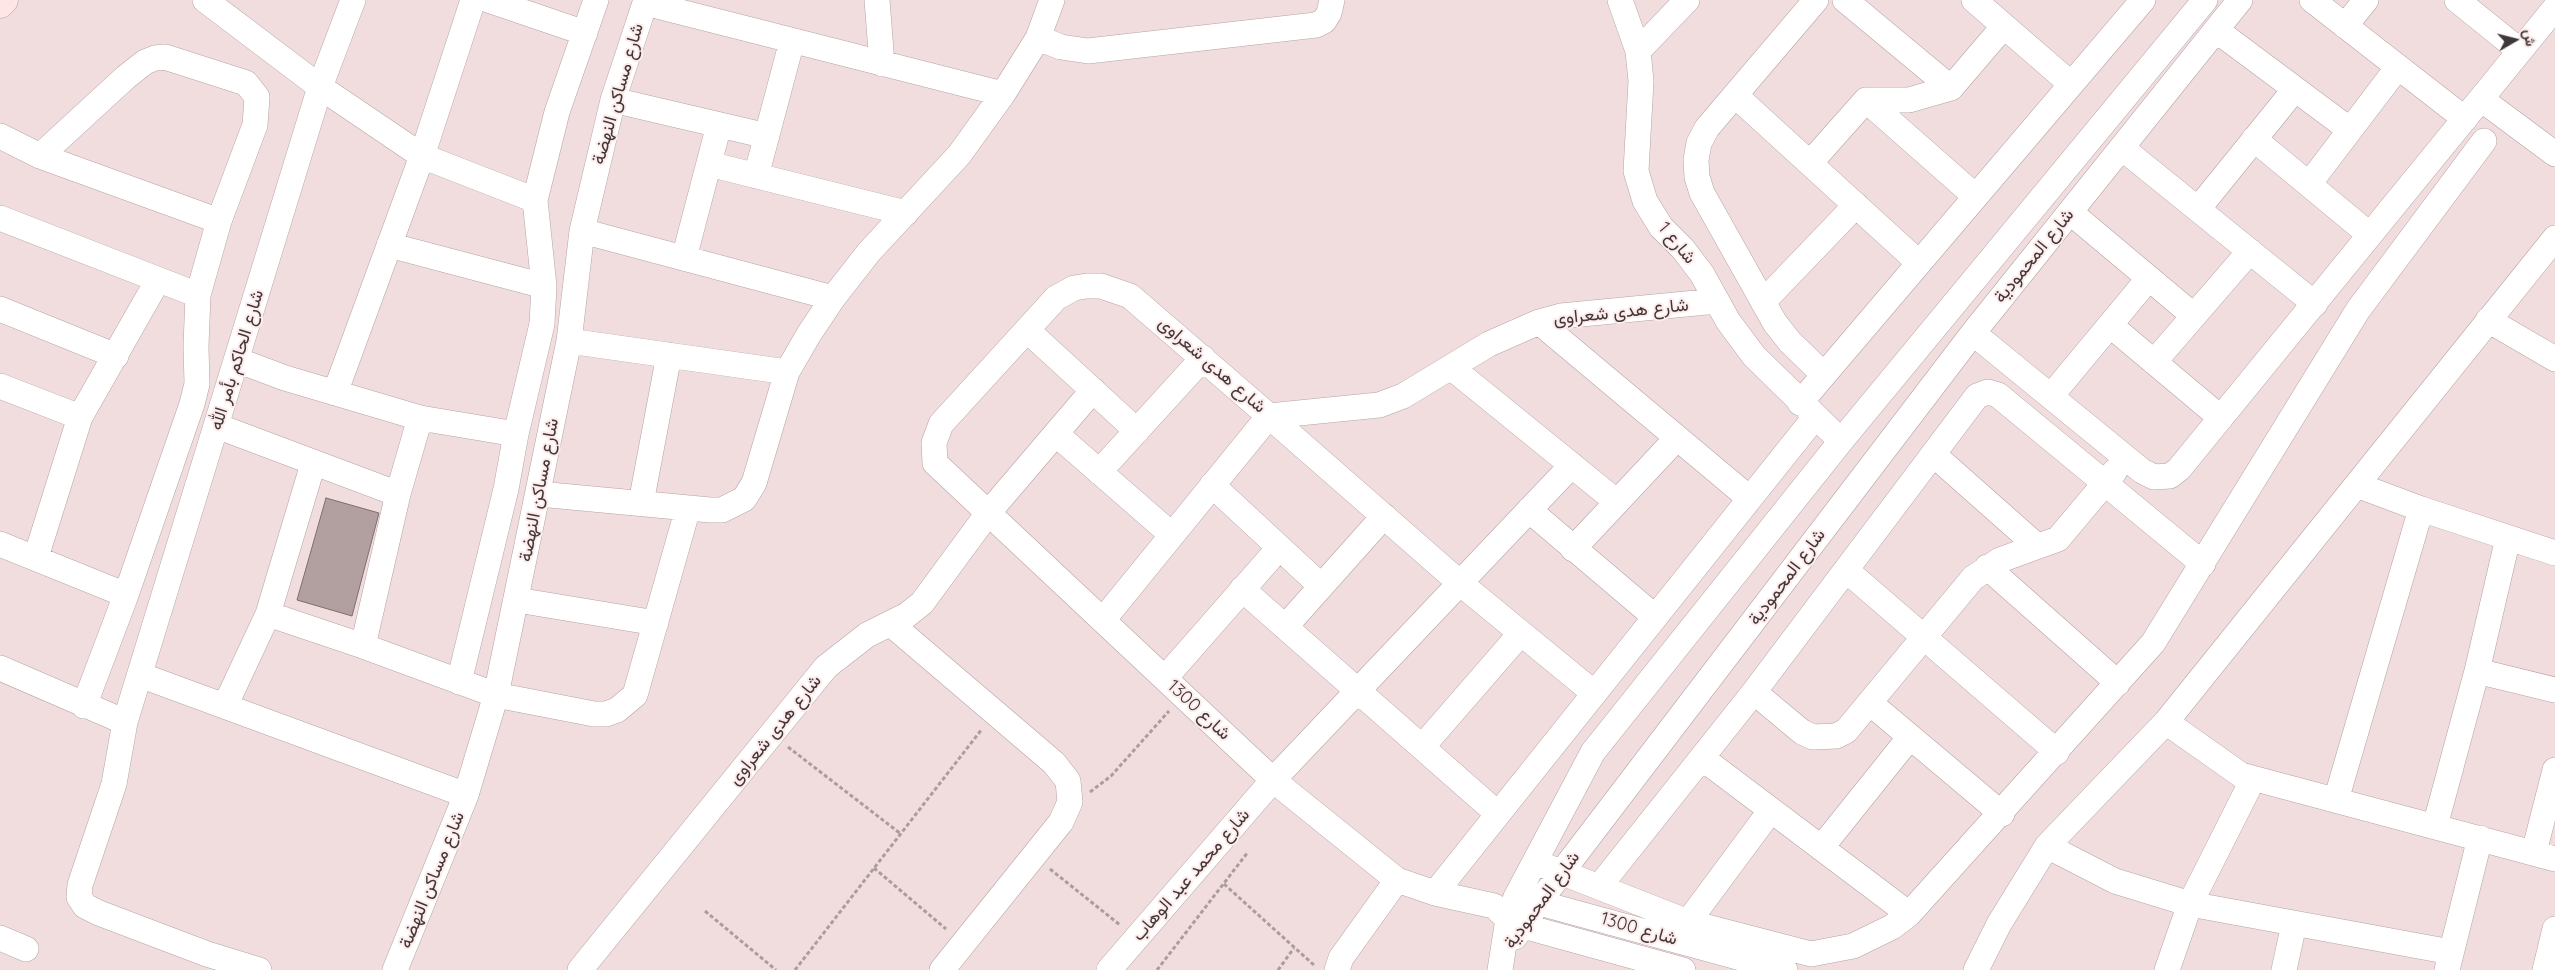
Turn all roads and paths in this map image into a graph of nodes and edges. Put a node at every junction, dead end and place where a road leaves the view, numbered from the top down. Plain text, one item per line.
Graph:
1 (4, 0) edge
2 (205, 0) edge
3 (353, 0) edge
4 (472, 0) edge
5 (488, 0) edge
6 (596, 0) edge
7 (877, 0) edge
8 (1052, 0) edge
9 (1332, 0) edge
10 (1620, 0) edge
11 (1687, 0) edge
12 (1816, 0) edge
13 (1845, 0) edge
14 (1974, 0) edge
15 (2205, 0) edge
16 (2240, 0) edge
17 (2312, 0) edge
18 (2366, 0) edge
19 (2457, 0) edge
20 (645, 2) edge
21 (0, 4) edge
22 (2130, 5) edge
23 (2555, 8) edge
24 (2004, 26) junction
25 (2345, 26) junction
26 (2216, 30) junction
27 (585, 33) junction
28 (1038, 38) junction
29 (792, 41) junction
30 (1638, 51) junction
31 (2520, 51) junction
32 (882, 64) junction
33 (2398, 67) junction
34 (2071, 84) junction
35 (320, 87) junction
36 (1951, 88) junction
37 (2295, 89) junction
38 (1003, 94) junction
39 (1736, 96) junction
40 (2481, 99) junction
41 (613, 100) junction
42 (1866, 100) junction
43 (2465, 119) junction
44 (719, 124) junction
45 (2350, 130) junction
46 (0, 136) edge
47 (767, 136) junction
48 (2254, 139) junction
49 (2484, 141) dead end
50 (2122, 148) junction
51 (2555, 154) edge
52 (40, 156) junction
53 (422, 156) junction
54 (1810, 163) junction
55 (709, 164) junction
56 (756, 176) junction
57 (2309, 184) junction
58 (1975, 196) junction
59 (535, 200) junction
60 (1856, 205) junction
61 (2198, 209) junction
62 (2070, 212) junction
63 (906, 213) junction
64 (1, 220) edge
65 (219, 221) junction
66 (582, 231) junction
67 (2370, 235) junction
68 (2555, 238) edge
69 (389, 245) junction
70 (2250, 251) junction
71 (684, 258) junction
72 (1918, 262) junction
73 (1975, 278) junction
74 (2149, 278) junction
75 (158, 280) junction
76 (544, 286) junction
77 (198, 296) junction
78 (2001, 297) junction
79 (833, 298) junction
80 (1717, 301) junction
81 (1763, 302) junction
82 (2315, 304) junction
83 (0, 309) edge
84 (2194, 316) junction
85 (2488, 320) junction
86 (1539, 322) junction
87 (2110, 325) junction
88 (1027, 330) junction
89 (1973, 333) junction
90 (569, 341) junction
91 (669, 355) junction
92 (116, 356) junction
93 (1203, 358) junction
94 (2555, 358) edge
95 (237, 360) junction
96 (2154, 362) junction
97 (1452, 368) junction
98 (787, 372) junction
99 (1823, 374) junction
100 (0, 386) edge
101 (1093, 390) junction
102 (335, 393) junction
103 (2051, 396) junction
104 (1807, 410) junction
105 (1269, 416) junction
106 (80, 417) junction
107 (420, 418) junction
108 (2220, 418) junction
109 (217, 426) junction
110 (1137, 431) junction
111 (516, 434) junction
112 (1056, 434) junction
113 (1677, 438) junction
114 (1841, 441) junction
115 (1933, 454) junction
116 (2126, 458) junction
117 (936, 463) joint
118 (313, 464) junction
119 (1572, 465) junction
120 (1099, 472) junction
121 (2105, 483) junction
122 (2357, 484) junction
123 (1212, 486) junction
124 (398, 494) junction
125 (539, 494) junction
126 (1749, 498) junction
127 (1617, 502) junction
128 (641, 503) junction
129 (688, 508) junction
130 (2421, 509) junction
131 (1529, 510) junction
132 (989, 512) junction
133 (1384, 516) junction
134 (1172, 535) junction
135 (2508, 538) junction
136 (0, 544) edge
137 (2037, 546) junction
138 (1279, 548) junction
139 (1573, 549) junction
140 (2555, 553) edge
141 (36, 558) junction
142 (2203, 564) junction
143 (1987, 567) junction
144 (1846, 570) junction
145 (1460, 582) junction
146 (1321, 586) junction
147 (1242, 589) junction
148 (126, 595) junction
149 (517, 600) junction
150 (268, 614) junction
151 (1655, 617) junction
152 (1103, 620) junction
153 (656, 623) junction
154 (891, 624) junction
155 (1285, 627) junction
156 (1521, 633) junction
157 (1924, 638) junction
158 (363, 646) junction
159 (0, 668) edge
160 (2477, 671) junction
161 (140, 675) junction
162 (1165, 678) junction
163 (460, 682) junction
164 (2118, 683) junction
165 (2555, 690) edge
166 (1357, 691) junction
167 (1754, 692) junction
168 (1594, 693) junction
169 (496, 695) junction
170 (1183, 696) junction
171 (1870, 703) junction
172 (84, 706) junction
173 (225, 706) junction
174 (994, 712) junction
175 (125, 722) junction
176 (2166, 722) junction
177 (772, 734) junction
178 (1910, 737) junction
179 (1422, 747) junction
180 (2057, 752) junction
181 (1702, 758) junction
182 (2555, 770) edge
183 (2253, 779) junction
184 (1273, 780) junction
185 (466, 795) junction
186 (2336, 800) junction
187 (1070, 802) junction
188 (1771, 810) junction
189 (1498, 814) junction
190 (2002, 814) junction
191 (2435, 826) junction
192 (900, 834) junction
193 (2480, 838) junction
194 (2047, 846) junction
195 (1821, 848) junction
196 (1248, 852) dead end
197 (2545, 855) edge
198 (1034, 856) junction
199 (1535, 862) junction
200 (874, 868) junction
201 (1562, 872) junction
202 (1397, 880) junction
203 (1224, 884) junction
204 (1599, 887) junction
205 (1435, 893) junction
206 (2190, 904) junction
207 (1516, 910) junction
208 (704, 911) dead end
209 (1909, 914) junction
210 (1688, 922) junction
211 (2294, 924) junction
212 (2555, 929) edge
213 (0, 938) edge
214 (1136, 938) junction
215 (963, 944) junction
216 (1294, 948) junction
217 (26, 949) dead end
218 (2449, 961) edge
219 (203, 962) edge
220 (1502, 966) edge
221 (2288, 969) edge
222 (259, 970) edge
223 (395, 970) edge
224 (580, 970) edge
225 (776, 970) edge
226 (796, 970) edge
227 (942, 970) edge
228 (1108, 970) edge
229 (1157, 970) edge
230 (1278, 970) edge
231 (1319, 970) edge
232 (1337, 970) edge
233 (1683, 970) edge
234 (1785, 970) edge
235 (1976, 970) edge
236 (2167, 970) edge
237 (2545, 970) edge

1 - 21 street
2 - 35 street
3 - 35 street, شارع الحاكم بأمر الله
4 - 53 street
5 - 27 street
6 - 27 street, شارع مساكن النهضة
7 - 32 street
8 - 28 street
9 - 28 street
10 - 30 street, شارع 1
11 - 30 street
12 - 39 street
13 - 36 street
14 - 24 street
15 - 73 street, شارع المحمودية
16 - 26 street, شارع المحمودية
17 - 25 street
18 - 25 street
19 - 31 street
20 - 29 street
20 - 41 street, شارع مساكن النهضة
22 - 34 street
23 - 31 street
24 - 34 street
24 - 36 street
25 - 33 street
26 - 37 street
26 - 50 street, شارع المحمودية
27 - 59 street, شارع مساكن النهضة
28 - 38 street
29 - 32 street
29 - 47 street
30 - 80 street, شارع 1
31 - 40 street
32 - 38 street
33 - 43 street
33 - 45 street
34 - 58 street
35 - 53 street
35 - 95 street, شارع الحاكم بأمر الله
36 - 42 street
37 - 45 street
37 - 48 street
38 - 63 street
39 - 54 street
39 - 81 street
40 - 43 street
40 - 51 street
41 - 44 street
41 - 66 street, شارع مساكن النهضة
42 - 54 street
42 - 58 street
43 - 67 street
44 - 47 street
44 - 55 street
45 - 57 street
46 - 52 street
47 - 56 street
48 - 57 street
48 - 61 street
49 - 142 street
50 - 61 street
50 - 62 street, شارع المحمودية
52 - 65 street
52 - 65 street
53 - 59 street
53 - 69 street
54 - 60 street
55 - 56 street
55 - 71 street
56 - 63 street
57 - 67 street
58 - 72 street
59 - 76 street, شارع مساكن النهضة
60 - 72 street
60 - 81 street
61 - 70 street
62 - 74 street
62 - 78 street, شارع المحمودية
63 - 79 street
64 - 75 street
65 - 77 street
66 - 71 street
66 - 90 street, شارع مساكن النهضة
67 - 82 street
68 - 85 street
69 - 76 street
69 - 102 street
70 - 82 street
70 - 84 street
71 - 79 street
72 - 99 street
73 - 78 street
73 - 114 street, شارع المحمودية
74 - 84 street
74 - 87 street
75 - 77 street
75 - 92 street
76 - 111 street, شارع مساكن النهضة
77 - 148 street
78 - 89 street, شارع المحمودية
79 - 98 street
80 - 86 street, شارع هدى شعراوى
80 - 104 street, شارع 1
81 - 99 street
82 - 108 street
83 - 92 street
84 - 96 street
85 - 94 street
85 - 122 street
86 - 97 street, شارع هدى شعراوى
86 - 113 street
87 - 96 street
87 - 103 street
88 - 93 street, شارع هدى شعراوى
88 - 101 street
88 - 117 street, شارع هدى شعراوى
89 - 103 street
89 - 201 street, شارع المحمودية
90 - 91 street
90 - 125 street, شارع مساكن النهضة
91 - 98 street
91 - 128 street
92 - 106 street
93 - 105 street, شارع هدى شعراوى
93 - 110 street
95 - 102 street
95 - 109 street, شارع الحاكم بأمر الله
96 - 108 street
97 - 105 street, شارع هدى شعراوى
97 - 119 street
98 - 129 street
99 - 104 street
100 - 106 street
101 - 110 street
101 - 112 street, شارع هدى شعراوى
102 - 107 street
103 - 116 street
104 - 114 street, شارع 1
104 - 126 street
105 - 123 street
105 - 133 street
106 - 141 street
107 - 111 street
107 - 124 street
108 - 116 street
109 - 118 street
109 - 161 street, شارع الحاكم بأمر الله
110 - 120 street
111 - 163 street, شارع مساكن النهضة
112 - 120 street
112 - 132 street, شارع هدى شعراوى
113 - 126 street
113 - 127 street
114 - 199 street, شارع المحمودية
115 - 121 street
115 - 137 street
115 - 144 street
116 - 121 street
117 - 132 street, شارع 1300
118 - 124 street
118 - 150 street
119 - 127 street
119 - 131 street, شارع محمد عبد الوهاب
120 - 134 street
121 - 137 street
121 - 142 street
122 - 130 street
122 - 176 street
123 - 134 street
123 - 138 street
124 - 158 street
125 - 128 street
125 - 149 street, شارع مساكن النهضة
126 - 151 street
127 - 139 street
128 - 129 street
129 - 153 street
130 - 135 street
130 - 186 street
131 - 139 street
131 - 145 street, شارع محمد عبد الوهاب
132 - 152 street, شارع 1300
132 - 154 street, شارع هدى شعراوى
133 - 145 street
133 - 146 street
134 - 152 street
135 - 140 street
135 - 160 street
136 - 141 street
137 - 143 street
138 - 146 street
138 - 147 street
139 - 151 street
141 - 148 street
142 - 164 street
143 - 157 street
143 - 164 street
144 - 157 street
144 - 167 street
145 - 156 street
145 - 166 street, شارع محمد عبد الوهاب
146 - 155 street
147 - 155 street
147 - 162 street
148 - 172 street
149 - 153 street
149 - 169 street, شارع مساكن النهضة
150 - 158 street
150 - 173 street
151 - 168 street
152 - 162 street, شارع 1300
153 - 169 street
154 - 174 street
154 - 177 street, شارع هدى شعراوى
155 - 166 street
156 - 168 street
156 - 179 street
157 - 171 street
157 - 180 street
158 - 163 street
159 - 172 street
160 - 165 street
160 - 191 street
161 - 173 street
161 - 175 street, شارع الحاكم بأمر الله
162 - 170 street, شارع 1300
163 - 169 street
164 - 180 street
166 - 179 street
166 - 184 street, شارع محمد عبد الوهاب
167 - 171 street
167 - 181 street
168 - 189 street
169 - 185 street, شارع مساكن النهضة
170 - 184 street, شارع 1300
170 - 187 path
171 - 178 street
172 - 175 street
173 - 185 street
174 - 187 street
174 - 192 path
175 - 219 street, شارع الحاكم بأمر الله
176 - 183 street
176 - 194 street
177 - 192 path
177 - 224 street, شارع هدى شعراوى
178 - 190 street
178 - 195 street
179 - 189 street
180 - 190 street
181 - 188 street
181 - 204 street
182 - 197 street
183 - 186 street
183 - 206 street
184 - 202 street, شارع 1300
184 - 214 street, شارع محمد عبد الوهاب
185 - 223 street, شارع مساكن النهضة
186 - 191 street
187 - 198 street
188 - 195 street
188 - 210 street
189 - 205 street
190 - 209 street
191 - 193 street
192 - 200 path
193 - 197 street
193 - 218 street
194 - 206 street
194 - 235 street
195 - 209 street
196 - 203 path
198 - 214 path
198 - 215 street
199 - 201 street
199 - 207 street, شارع المحمودية
200 - 215 path
200 - 226 path
201 - 204 street
201 - 207 street, شارع المحمودية
202 - 205 street, شارع 1300
202 - 232 street
203 - 216 path
203 - 229 path
204 - 210 street
205 - 207 street, شارع 1300
206 - 211 street
206 - 236 street
207 - 220 street, شارع المحمودية
207 - 233 street, شارع 1300
207 - 234 street, شارع 1300
208 - 225 path
209 - 210 street
211 - 218 street
211 - 221 street
212 - 237 street
213 - 217 street
214 - 228 street, شارع محمد عبد الوهاب
215 - 227 street
216 - 230 path
216 - 231 path
219 - 222 street

